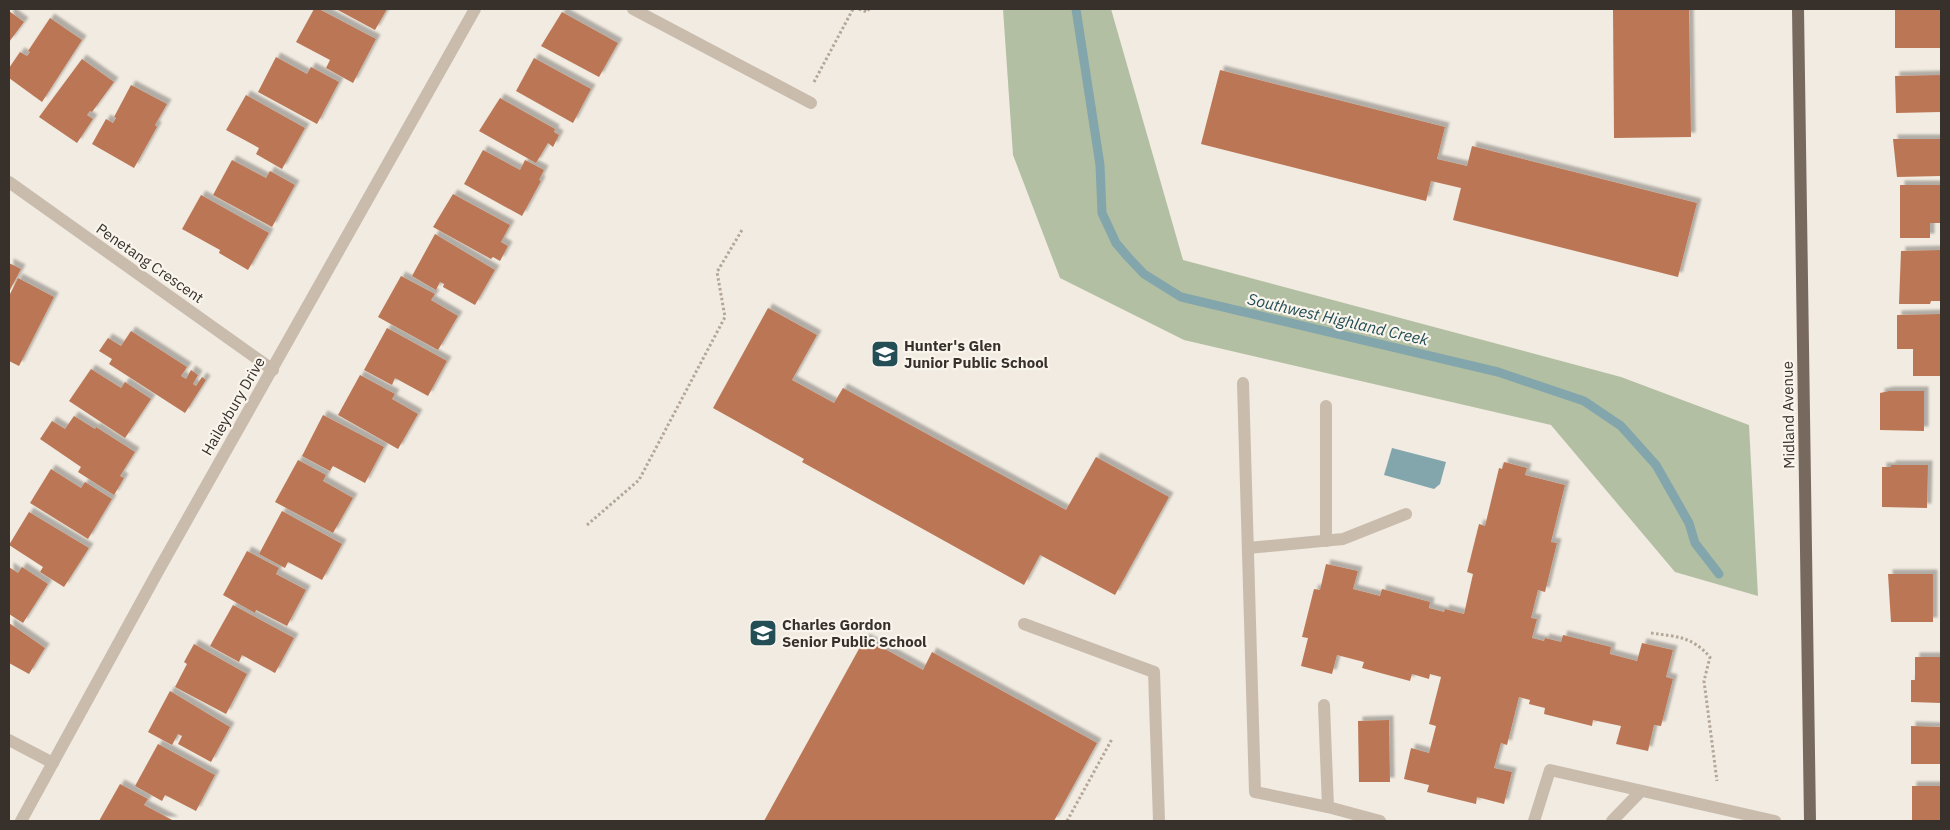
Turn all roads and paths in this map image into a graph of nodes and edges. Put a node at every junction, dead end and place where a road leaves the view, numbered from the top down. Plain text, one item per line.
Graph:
1 (475, 9) edge
2 (633, 9) edge
3 (853, 9) edge
4 (860, 9) edge
5 (869, 9) edge
6 (1798, 9) edge
7 (791, 92) junction
8 (811, 103) dead end
9 (9, 182) edge
10 (742, 230) dead end
11 (273, 370) junction
12 (1243, 383) dead end
13 (1326, 406) dead end
14 (1406, 514) dead end
15 (587, 525) dead end
16 (1326, 541) junction
17 (1248, 548) junction
18 (1024, 624) dead end
19 (1651, 633) dead end
20 (1324, 706) dead end
21 (1112, 739) dead end
22 (9, 740) edge
23 (53, 763) junction
24 (1717, 781) dead end
25 (1641, 791) junction
26 (1328, 807) junction
27 (21, 821) edge
28 (1067, 821) edge
29 (1159, 821) edge
30 (1380, 821) edge
31 (1534, 821) edge
32 (1612, 821) edge
33 (1775, 821) edge
34 (1810, 821) edge

1 - 11 street, Haileybury Drive
2 - 7 street
3 - 7 path
4 - 5 path
6 - 34 main road, Midland Avenue
7 - 8 street
9 - 11 street, Penetang Crescent
10 - 15 path
11 - 23 street, Haileybury Drive
12 - 17 street
13 - 16 street
14 - 16 street
16 - 17 street
17 - 26 street
18 - 29 street
19 - 24 path
20 - 26 street
21 - 28 path
22 - 23 street
23 - 27 street, Haileybury Drive
25 - 31 street
25 - 32 street
25 - 33 street
26 - 30 street

